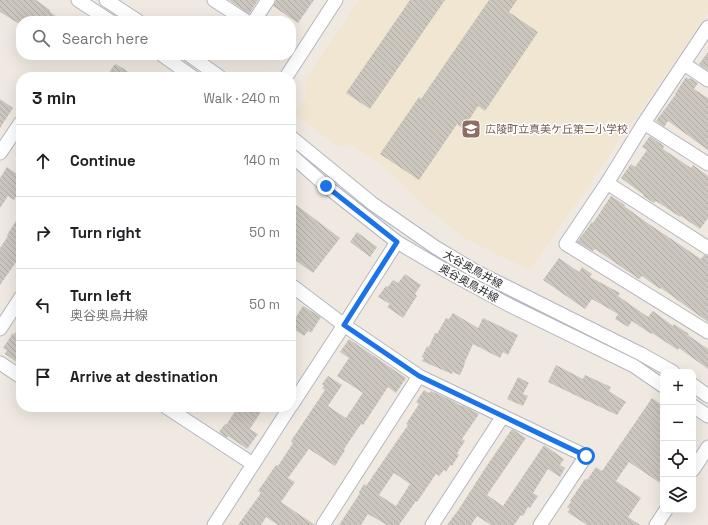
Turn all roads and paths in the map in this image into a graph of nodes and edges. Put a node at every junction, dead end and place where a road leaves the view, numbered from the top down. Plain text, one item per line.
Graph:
1 (78, 0) edge
2 (106, 0) edge
3 (214, 0) edge
4 (268, 0) edge
5 (336, 0) edge
6 (102, 16) edge
7 (130, 16) edge
8 (238, 16) edge
9 (257, 16) edge
10 (708, 28) edge
11 (169, 60) edge
12 (196, 60) edge
13 (684, 64) junction
14 (185, 72) edge
15 (213, 72) edge
16 (289, 72) edge
17 (708, 80) edge
18 (644, 123) junction
19 (16, 129) edge
20 (296, 141) edge
21 (0, 153) edge
22 (296, 160) edge
23 (708, 164) edge
24 (607, 183) junction
25 (397, 242) junction
26 (708, 248) edge
27 (296, 289) edge
28 (16, 305) edge
29 (344, 325) junction
30 (0, 329) edge
31 (708, 332) edge
32 (0, 363) edge
33 (668, 369) edge
34 (16, 374) edge
35 (419, 376) junction
36 (660, 384) edge
37 (696, 387) edge
38 (708, 396) edge
39 (296, 398) edge
40 (696, 408) edge
41 (177, 412) edge
42 (287, 412) edge
43 (503, 416) junction
44 (708, 416) edge
45 (708, 447) edge
46 (253, 464) junction
47 (696, 465) edge
48 (664, 513) edge
49 (214, 525) edge
50 (323, 525) edge
51 (432, 525) edge
52 (540, 525) edge
53 (656, 525) edge

1 - 6 street
2 - 7 street
3 - 8 street
4 - 9 street
5 - 16 street
10 - 13 street
11 - 14 street
12 - 15 street
13 - 17 street
13 - 18 street
18 - 23 street
18 - 24 street
19 - 21 street
20 - 33 street, 大谷奥鳥井線
22 - 25 street, 奥谷奥鳥井線
24 - 26 street
24 - 31 street
25 - 29 street
25 - 36 street, 奥谷奥鳥井線
27 - 29 street
28 - 30 street
29 - 35 street
29 - 39 street
32 - 34 street
35 - 43 street
35 - 50 street
37 - 38 street
40 - 44 street
41 - 46 street
42 - 46 street
43 - 51 street
43 - 52 street
45 - 47 street
46 - 49 street
48 - 53 street

